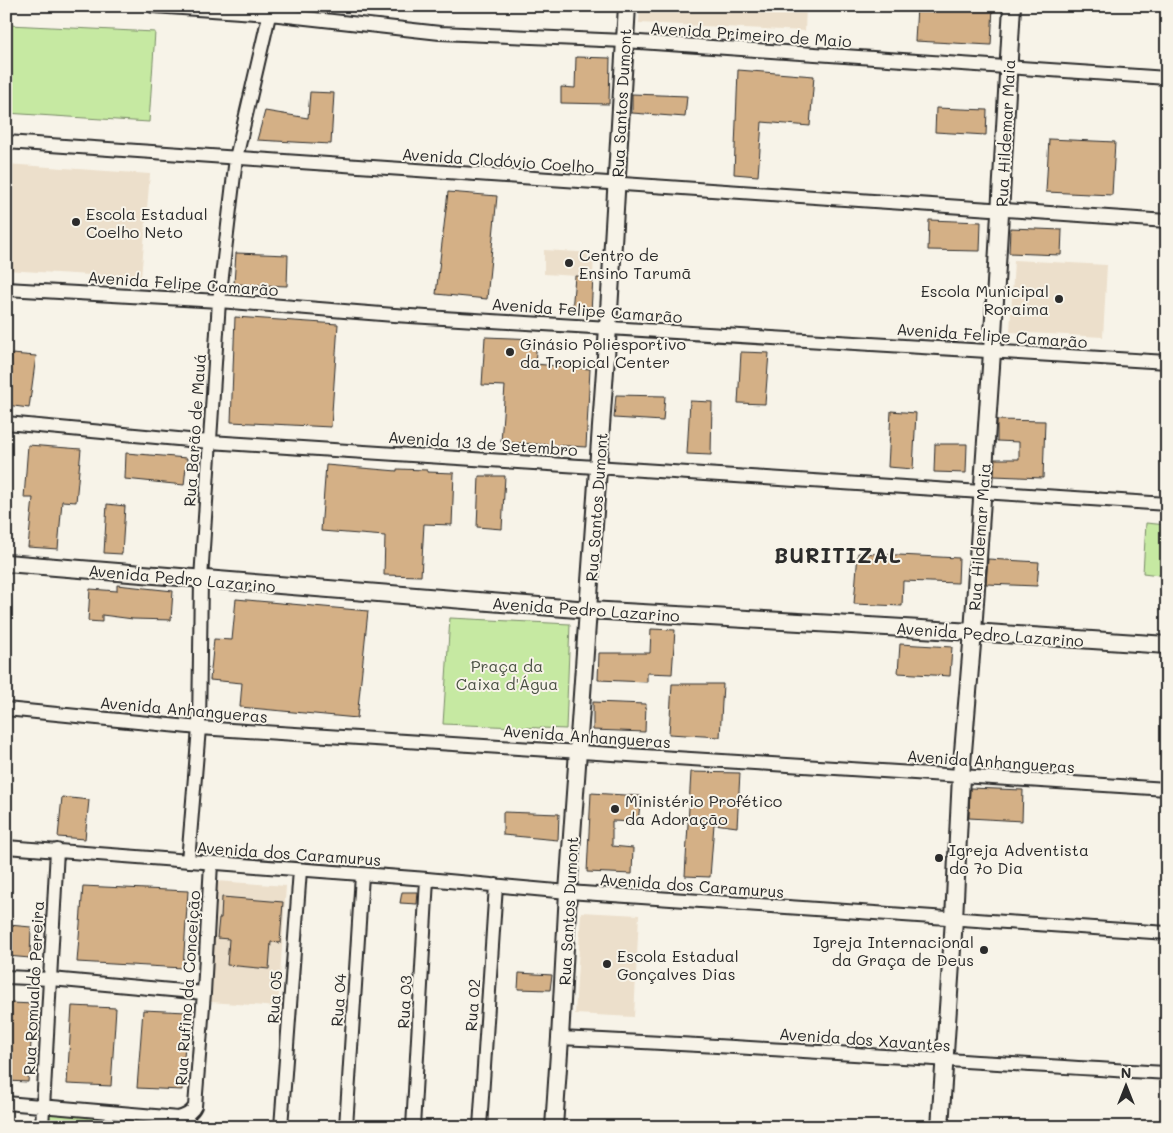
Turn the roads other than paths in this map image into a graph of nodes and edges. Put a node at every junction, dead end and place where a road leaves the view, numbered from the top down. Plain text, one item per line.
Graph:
1 (153, 6) edge
2 (627, 6) edge
3 (1012, 6) edge
4 (270, 10) edge
5 (625, 42) junction
6 (1009, 67) junction
7 (1167, 78) edge
8 (6, 142) edge
9 (236, 158) junction
10 (617, 184) junction
11 (1001, 210) junction
12 (1167, 221) edge
13 (6, 289) edge
14 (219, 301) junction
15 (608, 328) junction
16 (992, 352) junction
17 (1167, 362) edge
18 (6, 423) edge
19 (210, 442) junction
20 (598, 466) junction
21 (982, 493) junction
22 (1167, 504) edge
23 (6, 563) edge
24 (201, 579) junction
25 (589, 610) junction
26 (973, 632) junction
27 (1167, 646) edge
28 (6, 709) edge
29 (199, 728) junction
30 (578, 752) junction
31 (961, 776) junction
32 (1167, 789) edge
33 (6, 847) edge
34 (57, 850) junction
35 (188, 861) junction
36 (211, 863) junction
37 (300, 870) junction
38 (362, 875) junction
39 (427, 879) junction
40 (496, 885) junction
41 (568, 892) junction
42 (954, 919) junction
43 (1167, 933) edge
44 (6, 977) edge
45 (50, 979) junction
46 (204, 993) junction
47 (560, 1038) junction
48 (944, 1060) junction
49 (1167, 1073) edge
50 (6, 1103) edge
51 (44, 1106) junction
52 (187, 1115) junction
53 (42, 1127) edge
54 (193, 1127) edge
55 (280, 1127) edge
56 (346, 1127) edge
57 (414, 1127) edge
58 (480, 1127) edge
59 (554, 1127) edge
60 (940, 1127) edge

1 - 4 street, Avenida Primeiro de Maio
2 - 5 main road, Rua Santos Dumont
3 - 6 main road, Rua Hildemar Maia
4 - 5 street, Avenida Primeiro de Maio
4 - 9 street, Rua Barão de Mauá
5 - 6 street, Avenida Primeiro de Maio
5 - 10 main road, Rua Santos Dumont
6 - 7 street, Avenida Primeiro de Maio
6 - 11 main road, Rua Hildemar Maia
8 - 9 street, Avenida Clodóvio Coelho
9 - 10 street, Avenida Clodóvio Coelho
9 - 14 street, Rua Barão de Mauá
10 - 11 street, Avenida Clodóvio Coelho
10 - 15 main road, Rua Santos Dumont
11 - 12 street, Avenida Clodóvio Coelho
11 - 16 main road, Rua Hildemar Maia
13 - 14 street, Avenida Felipe Camarão
14 - 15 street, Avenida Felipe Camarão
14 - 19 street, Rua Barão de Mauá
15 - 16 street, Avenida Felipe Camarão
15 - 20 main road, Rua Santos Dumont
16 - 17 street, Avenida Felipe Camarão
16 - 21 main road, Rua Hildemar Maia
18 - 19 street, Avenida 13 de Setembro
19 - 20 street, Avenida 13 de Setembro
19 - 24 street, Rua Barão de Mauá
20 - 21 street, Avenida 13 de Setembro
20 - 25 main road, Rua Santos Dumont
21 - 22 street, Avenida 13 de Setembro
21 - 26 main road, Rua Hildemar Maia
23 - 24 main road, Avenida Pedro Lazarino
24 - 25 main road, Avenida Pedro Lazarino
24 - 29 street, Rua Barão de Mauá
25 - 26 main road, Avenida Pedro Lazarino
25 - 30 main road, Rua Santos Dumont
26 - 27 main road, Avenida Pedro Lazarino
26 - 31 main road, Rua Hildemar Maia
28 - 29 street, Avenida Anhangueras
29 - 30 street, Avenida Anhangueras
29 - 35 street, Rua Barão de Mauá
30 - 31 street, Avenida Anhangueras
30 - 41 main road, Rua Santos Dumont
31 - 32 street, Avenida Anhangueras
31 - 42 main road, Rua Hildemar Maia
33 - 34 street, Avenida dos Caramurus
34 - 35 street, Avenida dos Caramurus
34 - 45 street, Rua Romualdo Pereira
35 - 36 street, Avenida dos Caramurus
36 - 37 street, Avenida dos Caramurus
36 - 46 street, Rua Rufino da Conceição
37 - 38 street, Avenida dos Caramurus
37 - 55 street, Rua 05
38 - 39 street, Avenida dos Caramurus
38 - 56 street, Rua 04
39 - 40 street, Avenida dos Caramurus
39 - 57 street, Rua 03
40 - 41 street, Avenida dos Caramurus
40 - 58 street, Rua 02
41 - 42 street, Avenida dos Caramurus
41 - 47 main road, Rua Santos Dumont
42 - 43 street, Avenida dos Caramurus
42 - 48 main road, Rua Hildemar Maia
44 - 45 street
45 - 46 street
45 - 51 street, Rua Romualdo Pereira
46 - 52 street, Rua Rufino da Conceição
47 - 48 street, Avenida dos Xavantes
47 - 59 main road, Rua Santos Dumont
48 - 49 street, Avenida dos Xavantes
48 - 60 main road, Rua Hildemar Maia
50 - 51 street
51 - 52 street
51 - 53 street, Rua Romualdo Pereira
52 - 54 street

